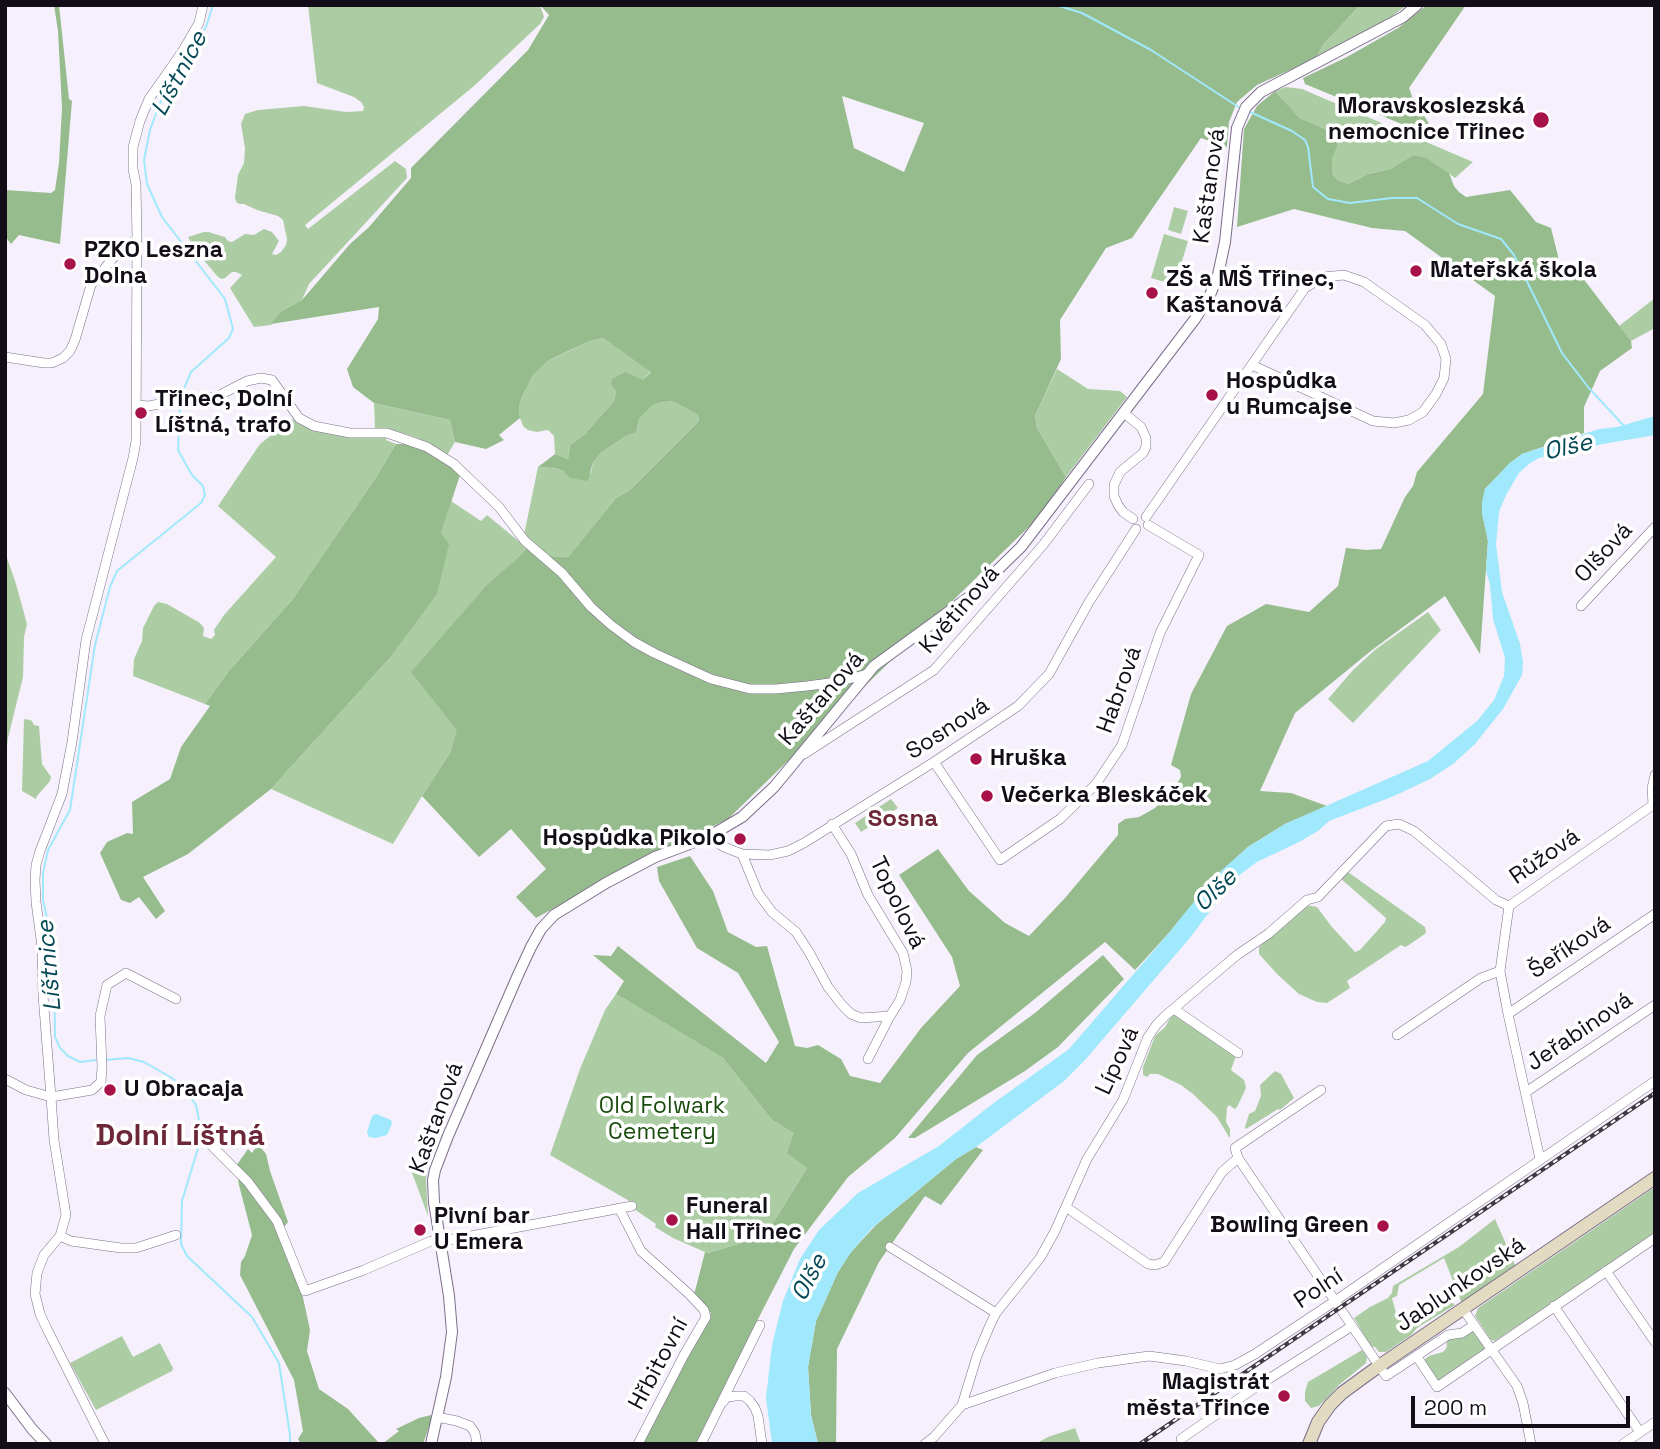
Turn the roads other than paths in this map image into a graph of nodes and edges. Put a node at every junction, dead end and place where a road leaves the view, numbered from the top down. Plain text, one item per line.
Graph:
1 (203, 5) edge
2 (1417, 5) edge
3 (136, 240) junction
4 (5, 357) edge
5 (1252, 365) junction
6 (136, 405) junction
7 (1124, 414) junction
8 (1089, 484) dead end
9 (1147, 521) junction
10 (1135, 524) junction
11 (1655, 527) edge
12 (1581, 606) dead end
13 (868, 674) junction
14 (800, 757) junction
15 (934, 762) junction
16 (1655, 775) edge
17 (1654, 805) edge
18 (832, 824) junction
19 (708, 837) junction
20 (742, 854) junction
21 (1509, 906) junction
22 (1655, 914) edge
23 (1500, 971) junction
24 (176, 999) dead end
25 (1655, 1004) edge
26 (1174, 1009) junction
27 (1508, 1014) junction
28 (890, 1016) junction
29 (1397, 1035) dead end
30 (1238, 1053) dead end
31 (868, 1059) dead end
32 (5, 1079) edge
33 (1655, 1081) edge
34 (1321, 1090) dead end
35 (1527, 1092) junction
36 (51, 1097) junction
37 (212, 1146) dead end
38 (1238, 1158) junction
39 (1541, 1159) junction
40 (1655, 1178) edge
41 (632, 1206) dead end
42 (1066, 1207) junction
43 (620, 1208) junction
44 (176, 1235) dead end
45 (60, 1236) junction
46 (1655, 1238) edge
47 (439, 1241) junction
48 (890, 1247) dead end
49 (1606, 1271) junction
50 (1335, 1301) junction
51 (1554, 1306) junction
52 (1463, 1309) junction
53 (996, 1313) junction
54 (760, 1325) dead end
55 (1474, 1325) junction
56 (1352, 1326) junction
57 (1655, 1342) edge
58 (1491, 1349) junction
59 (1417, 1357) junction
60 (1379, 1366) junction
61 (5, 1394) edge
62 (722, 1403) junction
63 (962, 1405) junction
64 (437, 1417) junction
65 (1655, 1422) edge
66 (1640, 1432) junction
67 (1181, 1438) dead end
68 (46, 1444) edge
69 (105, 1444) edge
70 (431, 1444) edge
71 (477, 1444) edge
72 (638, 1444) edge
73 (701, 1444) edge
74 (762, 1444) edge
75 (925, 1444) edge
76 (1309, 1444) edge
77 (1531, 1444) edge
78 (1623, 1444) edge

1 - 3 street
2 - 7 street, Kaštanová
3 - 4 street
3 - 6 street
5 - 5 street
5 - 9 street
6 - 13 street
6 - 36 street
7 - 10 street
7 - 13 street, Kaštanová
8 - 14 street, Květinová
9 - 10 street
9 - 15 street, Habrová
10 - 15 street, Sosnová
11 - 12 street, Olšová
13 - 14 street, Kaštanová
14 - 19 street, Kaštanová
15 - 18 street, Sosnová
16 - 17 street, Růžová
17 - 21 street, Růžová
18 - 20 street, Sosnová
18 - 28 street, Topolová
19 - 20 street, Sosnová
19 - 47 street, Kaštanová
20 - 28 street
21 - 23 street, Růžová
21 - 26 street, Lípová
22 - 27 street, Šeříková
23 - 27 street, Růžová
23 - 29 street
24 - 36 street
25 - 35 street, Jeřabinová
26 - 30 street
26 - 42 street, Lípová
27 - 35 street, Růžová
28 - 31 street, Topolová
32 - 36 street
33 - 39 street, Polní
34 - 38 street
35 - 39 street, Růžová
36 - 45 street
37 - 47 street
38 - 42 street
38 - 50 street
39 - 50 street, Polní
40 - 52 main road, Jablunkovská
41 - 43 street
42 - 53 street, Lípová
43 - 47 street
43 - 72 street, Hřbitovní
44 - 45 street
45 - 69 street
46 - 49 street
47 - 64 street, Kaštanová
48 - 53 street
49 - 51 street
49 - 57 street
50 - 56 street
50 - 63 street, Polní
51 - 58 street
51 - 66 street
52 - 55 street
52 - 60 main road, Jablunkovská
53 - 63 street, Lípová
54 - 62 street
55 - 58 street
55 - 59 street
56 - 60 street
56 - 67 street
58 - 59 street
58 - 77 street
59 - 60 street
60 - 76 main road, Jablunkovská
61 - 68 street
62 - 73 street
62 - 74 street
63 - 75 street
64 - 70 street, Kaštanová
64 - 71 street
65 - 66 street
66 - 78 street

